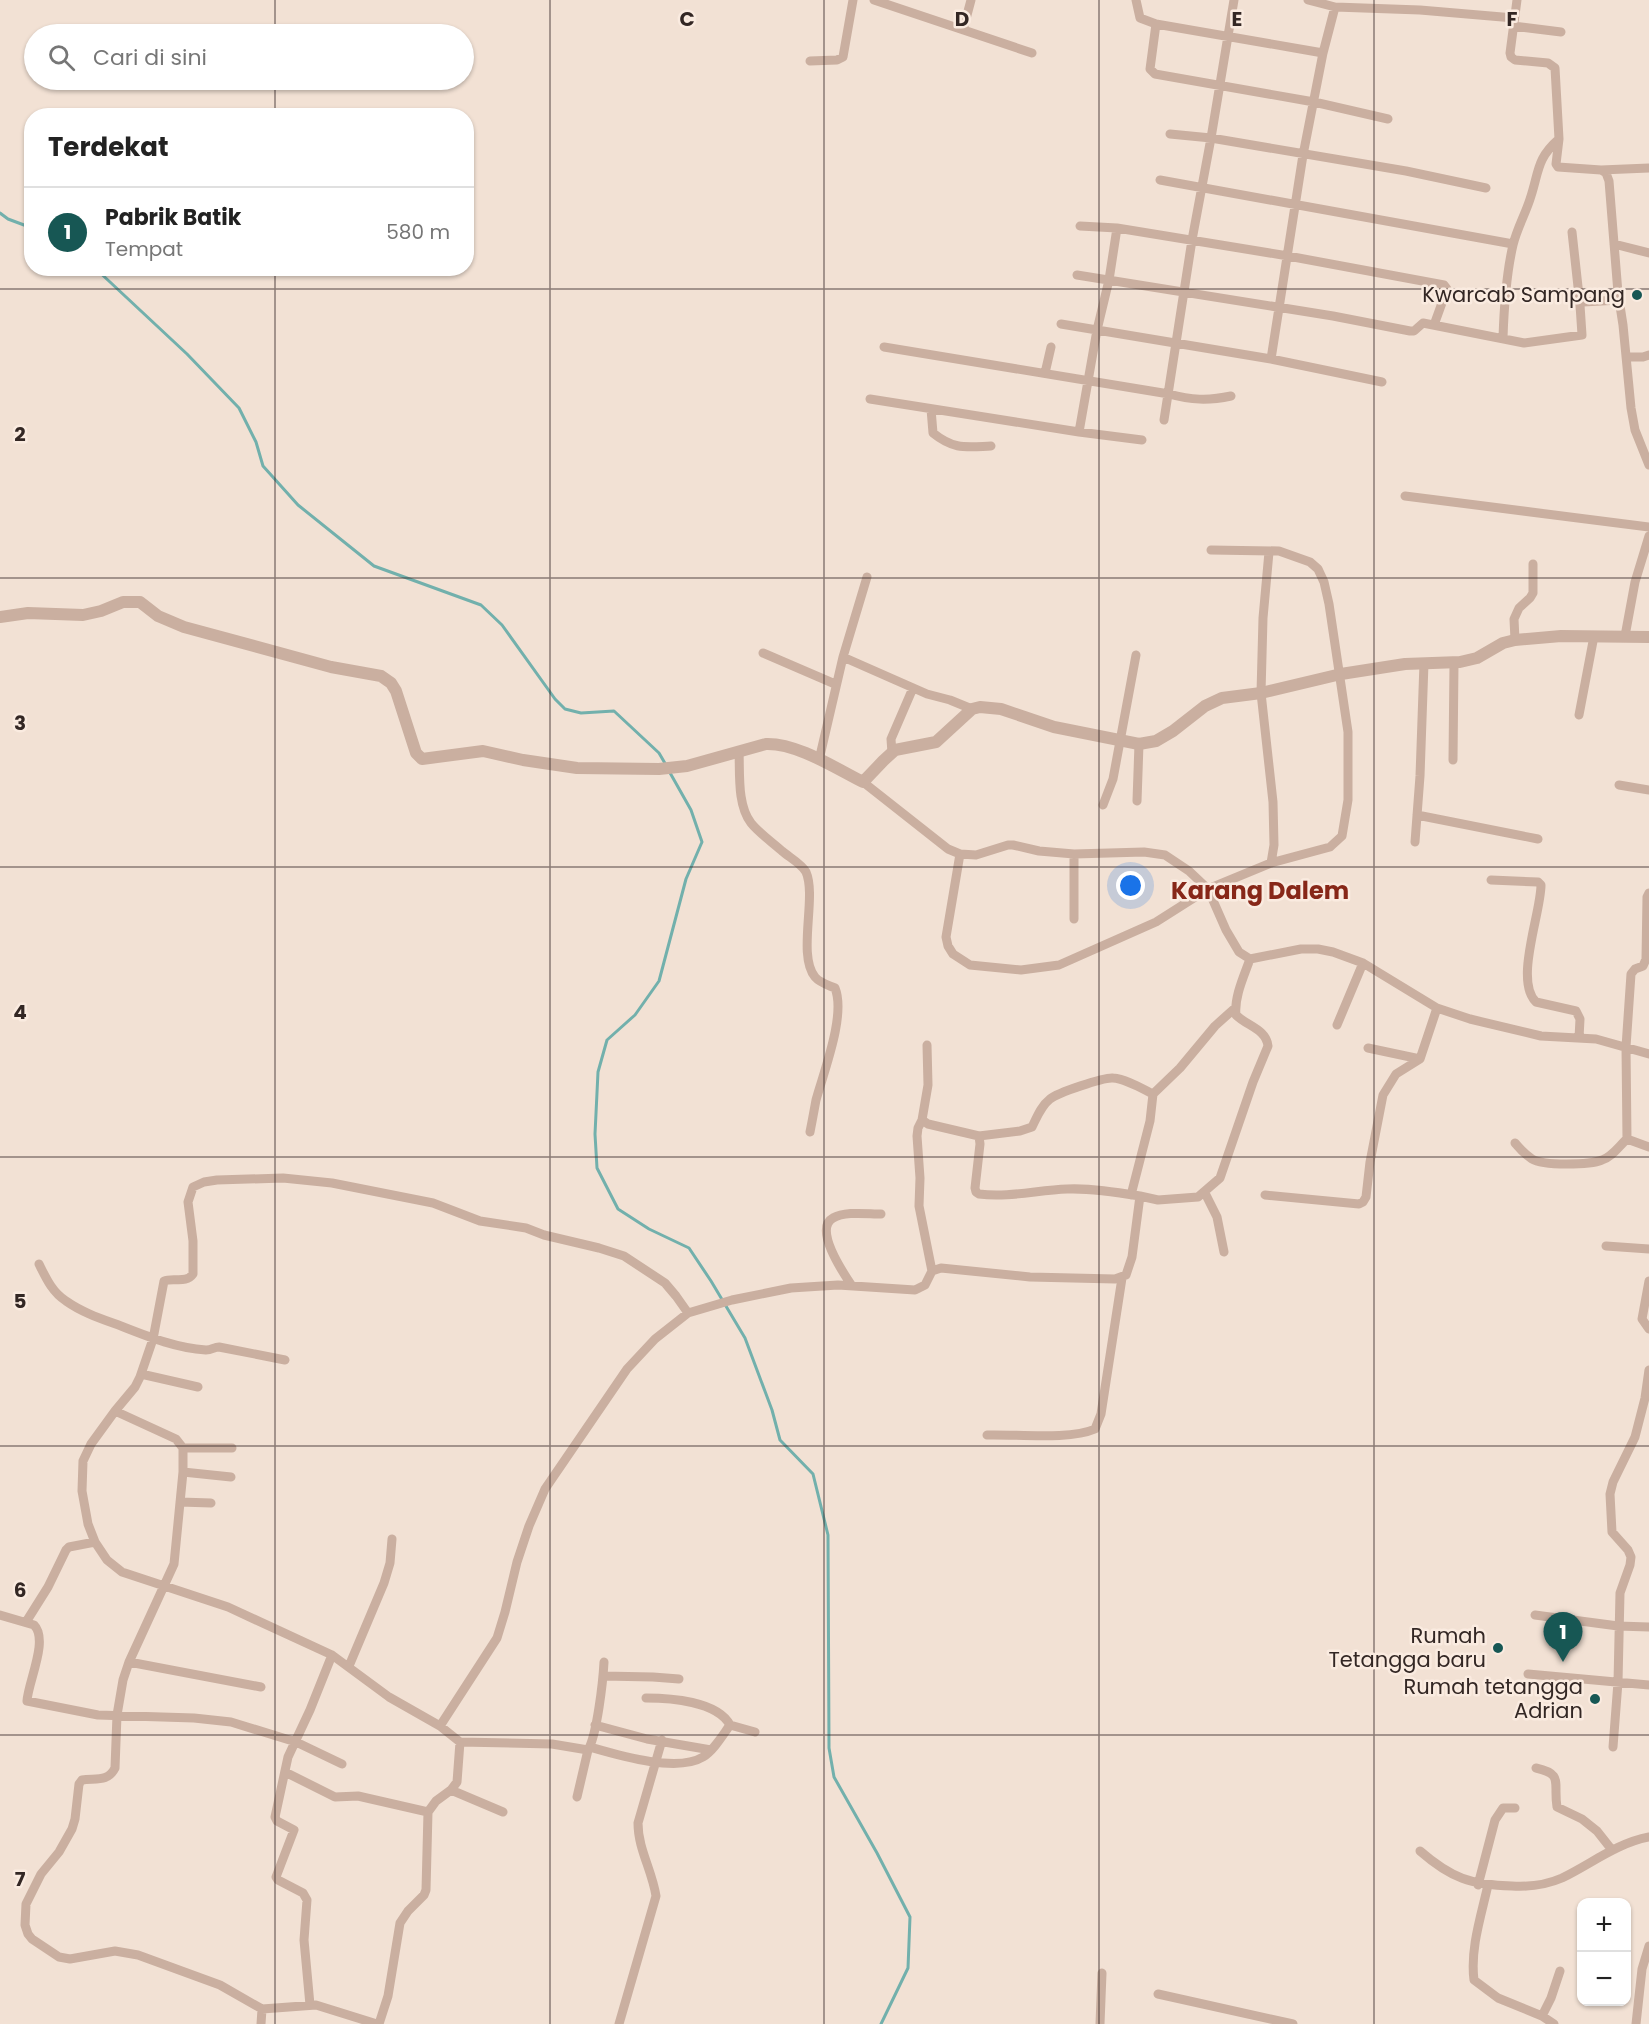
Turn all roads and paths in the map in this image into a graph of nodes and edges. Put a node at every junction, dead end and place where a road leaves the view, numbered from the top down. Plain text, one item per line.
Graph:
1 (853, 0) edge
2 (874, 0) edge
3 (971, 0) edge
4 (1136, 0) edge
5 (1234, 0) edge
6 (1309, 0) edge
7 (1421, 0) edge
8 (1517, 0) edge
9 (1335, 7) junction
10 (1420, 10) junction
11 (1514, 22) junction
12 (1156, 24) junction
13 (963, 30) junction
14 (1561, 32) dead end
15 (1227, 36) junction
16 (1032, 53) dead end
17 (1323, 53) junction
18 (810, 61) dead end
19 (1219, 85) junction
20 (1314, 102) junction
21 (1388, 119) dead end
22 (1170, 134) dead end
23 (1212, 138) junction
24 (1559, 139) junction
25 (1303, 155) junction
26 (1649, 168) edge
27 (1601, 170) junction
28 (1160, 180) dead end
29 (1486, 188) dead end
30 (1202, 189) junction
31 (1296, 204) junction
32 (1080, 226) dead end
33 (1117, 228) junction
34 (1572, 232) dead end
35 (1192, 240) junction
36 (1513, 244) junction
37 (1614, 244) junction
38 (1649, 253) edge
39 (1288, 256) junction
40 (1077, 274) dead end
41 (1109, 280) junction
42 (1184, 293) junction
43 (1619, 300) junction
44 (1580, 305) junction
45 (1278, 307) junction
46 (1061, 324) dead end
47 (1434, 325) junction
48 (1097, 330) junction
49 (1503, 338) junction
50 (1177, 343) junction
51 (1051, 346) dead end
52 (884, 347) dead end
53 (1649, 355) edge
54 (1627, 357) junction
55 (1270, 358) junction
56 (1045, 373) junction
57 (1088, 381) junction
58 (1382, 382) dead end
59 (1169, 394) junction
60 (1231, 396) dead end
61 (870, 399) dead end
62 (931, 409) junction
63 (1164, 420) dead end
64 (1079, 432) junction
65 (1142, 440) dead end
66 (991, 446) dead end
67 (1649, 465) edge
68 (1405, 496) dead end
69 (1649, 527) edge
70 (1649, 536) edge
71 (1211, 550) dead end
72 (1269, 552) junction
73 (1533, 564) dead end
74 (867, 576) dead end
75 (0, 617) edge
76 (1594, 636) junction
77 (1625, 636) junction
78 (1649, 637) edge
79 (1515, 640) junction
80 (763, 653) dead end
81 (1136, 655) dead end
82 (843, 657) junction
83 (1424, 663) junction
84 (1454, 663) junction
85 (1341, 674) junction
86 (836, 684) junction
87 (913, 688) junction
88 (1261, 693) junction
89 (972, 709) junction
90 (1579, 715) dead end
91 (1121, 741) junction
92 (1139, 744) junction
93 (739, 751) junction
94 (892, 753) junction
95 (819, 760) junction
96 (1453, 760) dead end
97 (863, 782) junction
98 (1618, 785) dead end
99 (1649, 790) edge
100 (1137, 801) dead end
101 (1103, 805) dead end
102 (1417, 815) junction
103 (1538, 839) dead end
104 (1415, 842) dead end
105 (1074, 854) junction
106 (960, 855) junction
107 (1271, 863) junction
108 (1491, 880) dead end
109 (1208, 890) junction
110 (1649, 893) edge
111 (1074, 919) dead end
112 (1250, 959) junction
113 (1363, 963) junction
114 (1235, 1008) junction
115 (1437, 1008) junction
116 (1337, 1025) dead end
117 (1579, 1038) junction
118 (927, 1045) dead end
119 (1626, 1047) junction
120 (1368, 1048) dead end
121 (1649, 1054) edge
122 (1420, 1059) junction
123 (1153, 1094) junction
124 (922, 1120) junction
125 (810, 1132) dead end
126 (979, 1137) junction
127 (1627, 1139) junction
128 (1515, 1143) dead end
129 (1649, 1147) edge
130 (1205, 1193) junction
131 (1265, 1195) dead end
132 (1136, 1196) junction
133 (880, 1214) dead end
134 (1606, 1246) dead end
135 (1649, 1249) edge
136 (1224, 1252) dead end
137 (39, 1264) dead end
138 (932, 1271) junction
139 (1122, 1278) junction
140 (1649, 1284) edge
141 (852, 1286) junction
142 (688, 1313) junction
143 (1649, 1329) edge
144 (153, 1339) junction
145 (285, 1360) dead end
146 (1649, 1370) edge
147 (141, 1374) junction
148 (198, 1387) dead end
149 (1647, 1398) edge
150 (115, 1411) junction
151 (987, 1435) dead end
152 (183, 1448) junction
153 (232, 1448) dead end
154 (183, 1472) junction
155 (231, 1478) dead end
156 (180, 1502) junction
157 (212, 1503) dead end
158 (392, 1539) dead end
159 (96, 1542) junction
160 (165, 1587) junction
161 (0, 1615) edge
162 (1535, 1615) dead end
163 (26, 1622) junction
164 (1618, 1626) junction
165 (1649, 1627) edge
166 (332, 1655) junction
167 (129, 1662) junction
168 (604, 1662) dead end
169 (349, 1666) junction
170 (1528, 1674) dead end
171 (603, 1676) junction
172 (679, 1679) dead end
173 (1618, 1682) junction
174 (1649, 1685) edge
175 (261, 1687) dead end
176 (646, 1698) dead end
177 (117, 1715) junction
178 (595, 1725) junction
179 (730, 1725) junction
180 (440, 1726) junction
181 (755, 1732) dead end
182 (662, 1740) junction
183 (296, 1742) junction
184 (460, 1742) junction
185 (1613, 1747) dead end
186 (589, 1749) junction
187 (711, 1750) junction
188 (655, 1762) junction
189 (342, 1764) dead end
190 (1536, 1768) dead end
191 (285, 1772) junction
192 (451, 1790) junction
193 (577, 1797) dead end
194 (1515, 1808) dead end
195 (428, 1812) junction
196 (503, 1812) dead end
197 (1649, 1837) edge
198 (1612, 1850) junction
199 (1420, 1851) dead end
200 (1483, 1885) junction
201 (1649, 1946) edge
202 (1560, 1971) dead end
203 (1102, 1973) dead end
204 (1158, 1994) dead end
205 (310, 2005) junction
206 (262, 2009) junction
207 (1542, 2016) junction
208 (261, 2024) edge
209 (378, 2024) edge
210 (619, 2024) edge
211 (1100, 2024) edge
212 (1293, 2024) edge
213 (1554, 2024) edge
214 (1636, 2024) edge

1 - 18 street
2 - 13 street
3 - 13 street
4 - 12 street
5 - 15 street
6 - 9 street
7 - 10 street
8 - 11 street
9 - 10 street
9 - 17 street
10 - 11 street
11 - 14 street
11 - 24 street
12 - 15 street
12 - 19 street
13 - 16 street
15 - 17 street
15 - 19 street
17 - 20 street
19 - 20 street
19 - 23 street
20 - 21 street
20 - 25 street
22 - 23 street
23 - 25 street
23 - 30 street
24 - 27 street
24 - 36 street
25 - 29 street
25 - 31 street
26 - 27 street
27 - 37 street
28 - 30 street
30 - 31 street
30 - 35 street
31 - 36 street
31 - 39 street
32 - 33 street
33 - 35 street
33 - 41 street
34 - 44 street
35 - 39 street
35 - 42 street
36 - 49 street
37 - 38 street
37 - 43 street
39 - 45 street
39 - 47 street
40 - 41 street
41 - 42 street
41 - 48 street
42 - 45 street
42 - 50 street
43 - 44 street
43 - 54 street
44 - 49 street
45 - 47 street
45 - 55 street
46 - 48 street
47 - 49 street
48 - 50 street
48 - 57 street
50 - 55 street
50 - 59 street
51 - 56 street
52 - 56 street
53 - 54 street
54 - 67 street
55 - 58 street
56 - 57 street
57 - 59 street
57 - 64 street
59 - 60 street
59 - 63 street
61 - 62 street
62 - 64 street
62 - 66 street
64 - 65 street
68 - 69 street
70 - 77 street
71 - 72 street
72 - 85 street
72 - 88 street
73 - 79 street
74 - 82 street
75 - 93 street
76 - 77 street
76 - 79 street
76 - 90 street
77 - 78 street
79 - 84 street
80 - 86 street
81 - 91 street
82 - 86 street
82 - 87 street
83 - 84 street
83 - 85 street
83 - 102 street
84 - 96 street
85 - 88 street
85 - 107 street
86 - 95 street
87 - 89 street
87 - 94 street
88 - 92 street
88 - 107 street
89 - 91 street
89 - 94 street
91 - 92 street
91 - 101 street
92 - 100 street
93 - 95 street
93 - 125 street
94 - 97 street
95 - 97 street
97 - 106 street
98 - 99 street
102 - 103 street
102 - 104 street
105 - 106 street
105 - 109 street
105 - 111 street
106 - 109 street
107 - 109 street
108 - 117 street
109 - 112 street
110 - 119 street
112 - 113 street
112 - 114 street
113 - 115 street
113 - 116 street
114 - 123 street
114 - 130 street
115 - 117 street
115 - 122 street
117 - 119 street
118 - 124 street
119 - 121 street
119 - 127 street
120 - 122 street
122 - 131 street
123 - 126 street
123 - 132 street
124 - 126 street
124 - 138 street
126 - 132 street
127 - 128 street
127 - 129 street
130 - 132 street
130 - 136 street
132 - 139 street
133 - 141 street
134 - 135 street
137 - 144 street
138 - 139 street
138 - 141 street
139 - 151 street
140 - 143 street
141 - 142 street
142 - 144 street
142 - 180 street
144 - 145 street
144 - 147 street
146 - 149 street
147 - 148 street
147 - 150 street
149 - 164 street
150 - 152 street
150 - 159 street
152 - 153 street
152 - 154 street
154 - 155 street
154 - 156 street
156 - 157 street
156 - 160 street
158 - 169 street
159 - 160 street
159 - 163 street
160 - 166 street
160 - 167 street
161 - 163 street
162 - 164 street
163 - 177 street
164 - 165 street
164 - 173 street
166 - 169 street
166 - 183 street
167 - 175 street
167 - 177 street
168 - 171 street
169 - 180 street
170 - 173 street
171 - 172 street
171 - 178 street
173 - 174 street
173 - 185 street
176 - 179 street
177 - 183 street
177 - 206 street
178 - 182 street
178 - 186 street
179 - 181 street
179 - 187 street
180 - 184 street
182 - 187 street
182 - 188 street
183 - 189 street
183 - 191 street
184 - 186 street
184 - 192 street
186 - 188 street
186 - 193 street
187 - 188 street
188 - 210 street
190 - 198 street
191 - 195 street
191 - 205 street
192 - 195 street
192 - 196 street
194 - 200 street
195 - 209 street
197 - 198 street
198 - 200 street
199 - 200 street
200 - 207 street
201 - 214 street
202 - 207 street
203 - 211 street
204 - 212 street
205 - 206 street
205 - 209 street
206 - 208 street
207 - 213 street

